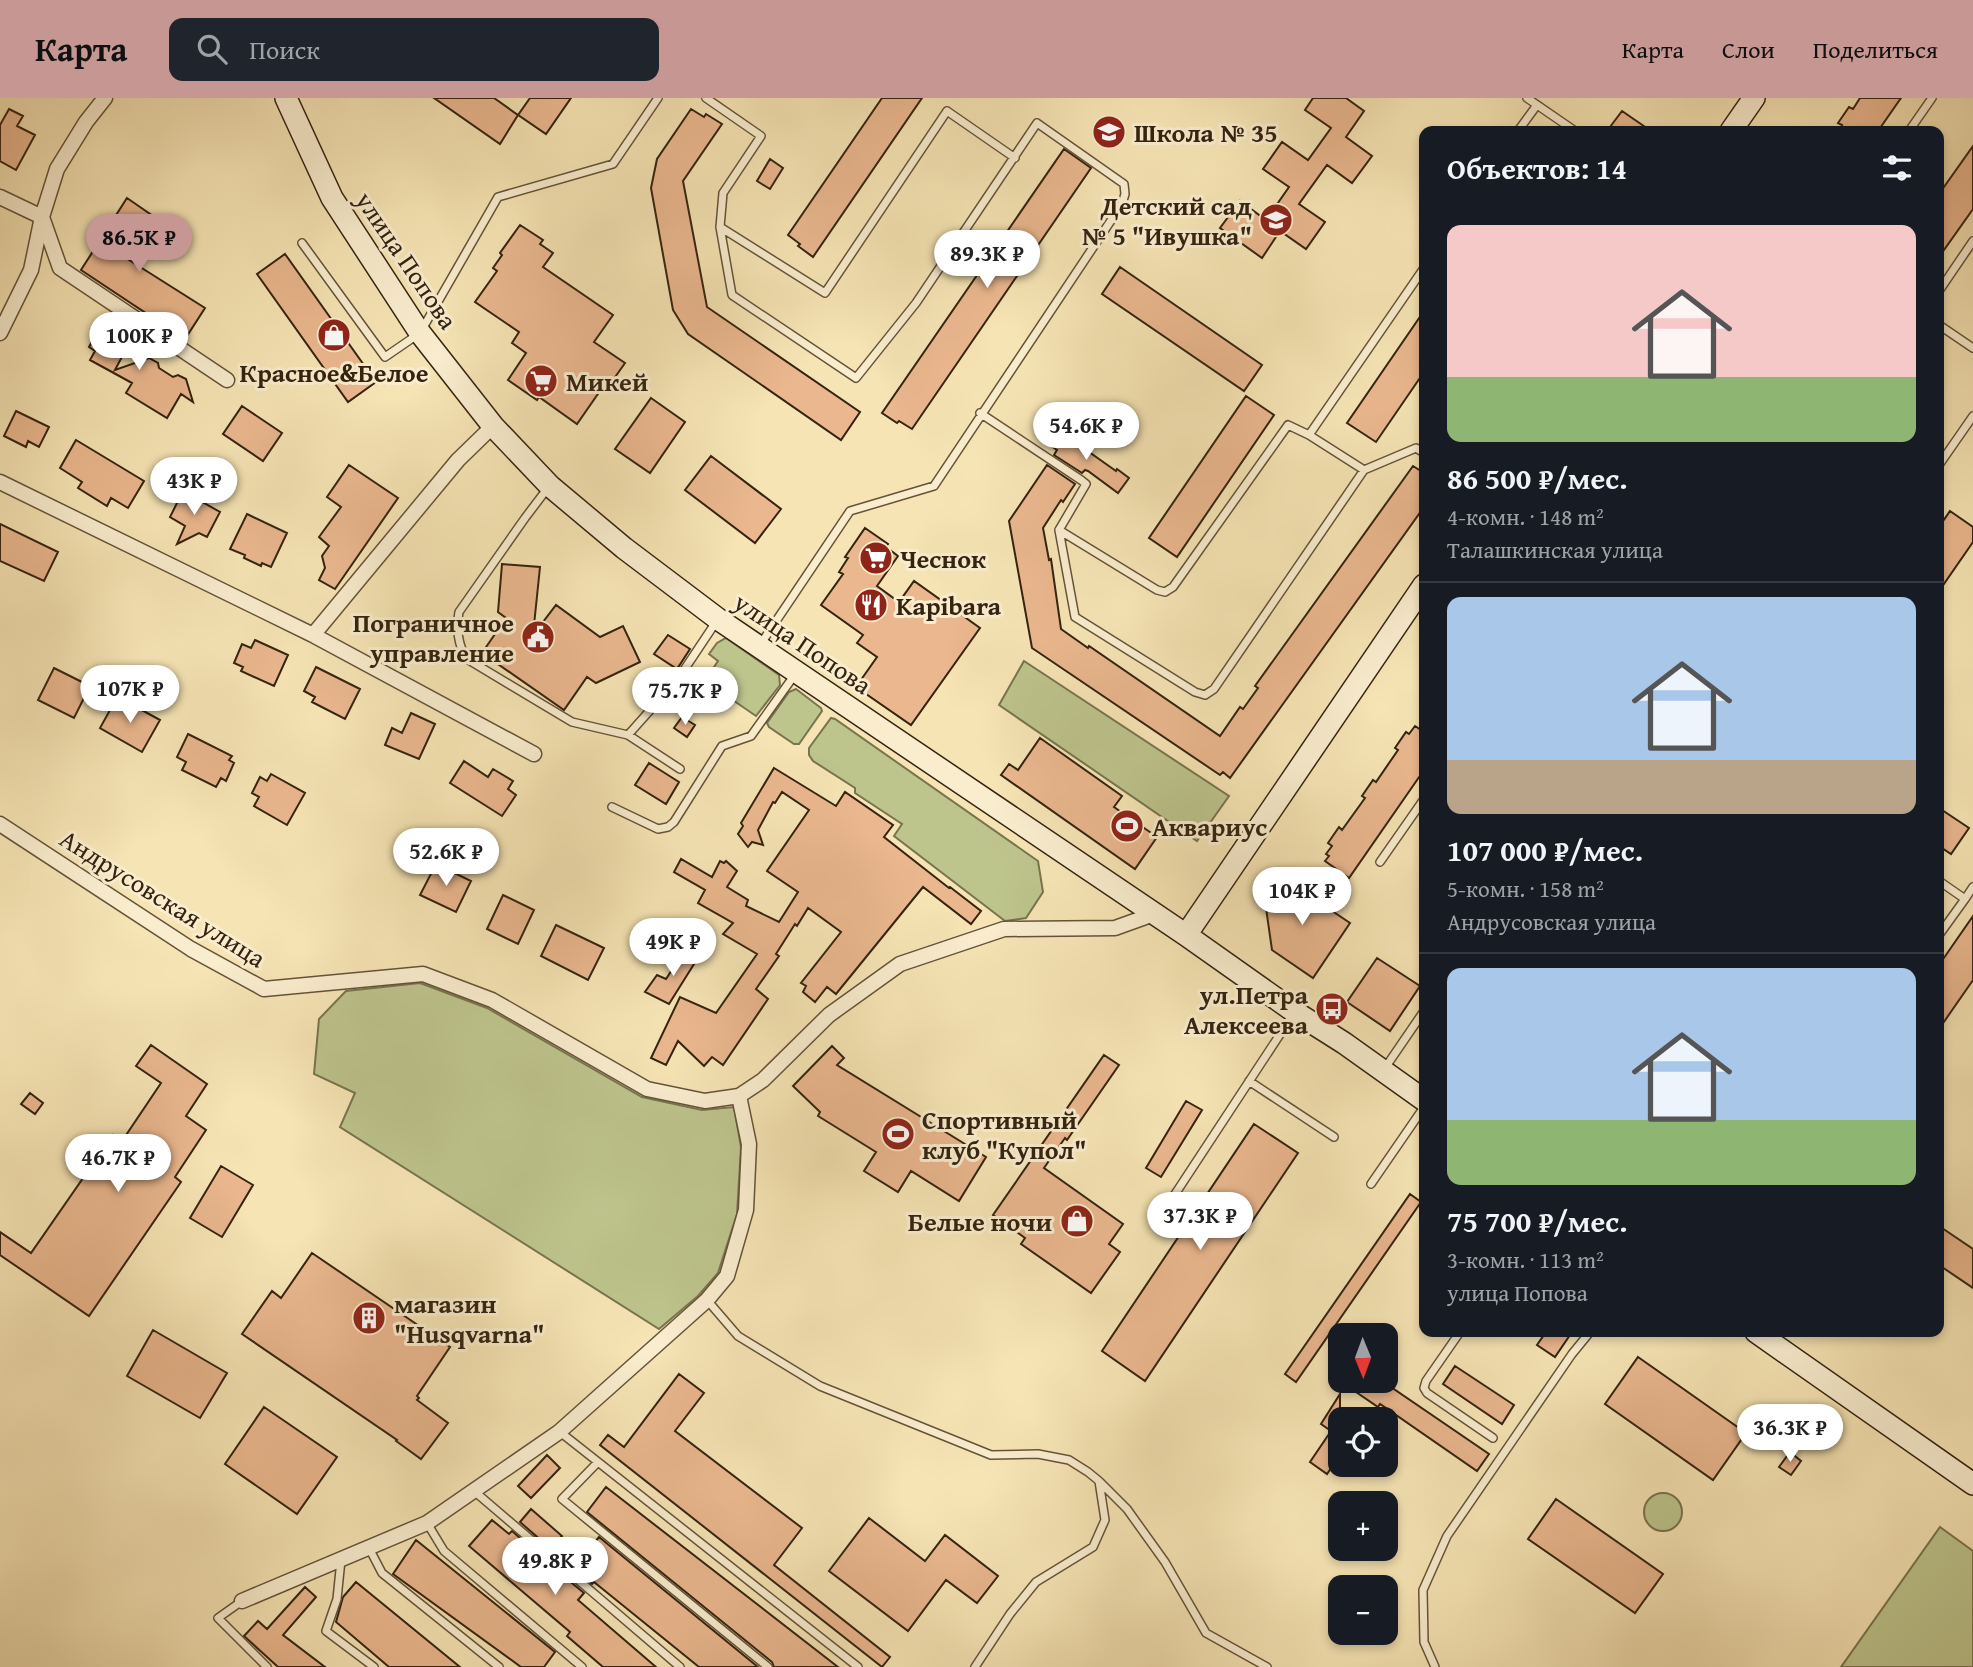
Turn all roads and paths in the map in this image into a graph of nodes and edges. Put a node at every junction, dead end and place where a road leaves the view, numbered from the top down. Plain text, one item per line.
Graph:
1 (105, 98) edge
2 (286, 98) edge
3 (658, 98) edge
4 (705, 98) edge
5 (1527, 98) edge
6 (1754, 98) edge
7 (1932, 98) edge
8 (1536, 105) junction
9 (1521, 126) edge
10 (1568, 126) edge
11 (1734, 126) edge
12 (1912, 126) edge
13 (1015, 158) junction
14 (0, 197) edge
15 (42, 217) junction
16 (720, 227) junction
17 (1973, 241) edge
18 (302, 243) dead end
19 (1419, 275) edge
20 (1944, 284) edge
21 (1944, 328) edge
22 (0, 333) edge
23 (420, 333) junction
24 (1973, 348) edge
25 (227, 380) dead end
26 (981, 414) junction
27 (1973, 416) edge
28 (493, 426) junction
29 (1309, 435) junction
30 (1419, 450) edge
31 (1944, 459) edge
32 (1364, 470) junction
33 (0, 482) edge
34 (550, 486) junction
35 (1059, 530) junction
36 (1419, 592) edge
37 (718, 619) junction
38 (313, 635) junction
39 (760, 646) junction
40 (797, 673) junction
41 (628, 735) junction
42 (534, 754) dead end
43 (680, 769) dead end
44 (1419, 806) edge
45 (612, 807) dead end
46 (4, 830) edge
47 (1380, 862) dead end
48 (1944, 884) edge
49 (1973, 887) edge
50 (1965, 898) junction
51 (1154, 914) junction
52 (1944, 928) edge
53 (1186, 935) junction
54 (1294, 1012) junction
55 (1419, 1018) edge
56 (1383, 1070) junction
57 (1249, 1081) junction
58 (739, 1096) junction
59 (1419, 1096) edge
60 (1419, 1114) edge
61 (1334, 1137) dead end
62 (1371, 1184) dead end
63 (1161, 1214) dead end
64 (707, 1300) junction
65 (1457, 1337) edge
66 (1586, 1337) edge
67 (1763, 1337) edge
68 (559, 1432) junction
69 (1493, 1438) dead end
70 (598, 1462) junction
71 (1099, 1480) junction
72 (1973, 1484) edge
73 (474, 1491) junction
74 (427, 1523) junction
75 (369, 1548) junction
76 (341, 1559) junction
77 (242, 1601) joint
78 (267, 1667) edge
79 (374, 1667) edge
80 (499, 1667) edge
81 (582, 1667) edge
82 (680, 1667) edge
83 (768, 1667) edge
84 (858, 1667) edge
85 (975, 1667) edge
86 (1266, 1667) edge
87 (1435, 1667) edge

1 - 15 street
2 - 23 street, улица Попова
3 - 23 lane
4 - 16 lane
5 - 8 lane
6 - 11 street
7 - 12 lane
8 - 9 lane
8 - 10 lane
13 - 16 lane
13 - 16 lane
13 - 26 lane
14 - 15 street
15 - 22 street
15 - 25 street
17 - 20 lane
18 - 23 lane
19 - 29 lane
21 - 24 lane
23 - 28 street, улица Попова
26 - 35 lane
26 - 39 lane
27 - 31 lane
28 - 34 street, улица Попова
28 - 38 street
29 - 32 lane
29 - 35 lane
30 - 32 lane
32 - 35 lane
33 - 38 street
34 - 37 street, улица Попова
34 - 41 lane
36 - 53 street
37 - 39 street, улица Попова
37 - 41 lane
38 - 42 street
39 - 40 street, улица Попова
40 - 45 lane
40 - 51 street, улица Попова
41 - 43 lane
44 - 47 lane
46 - 58 street, Андрусовская улица
48 - 50 lane
49 - 50 lane
50 - 52 lane
51 - 53 street, улица Попова
51 - 58 street
53 - 54 street, улица Попова
54 - 56 street, улица Попова
54 - 57 lane
55 - 56 lane
56 - 59 street, улица Попова
57 - 61 lane
57 - 63 lane
58 - 64 street
60 - 62 lane
64 - 68 street
64 - 71 lane
65 - 69 lane
66 - 87 lane
67 - 72 street
68 - 70 lane
68 - 73 street
70 - 83 lane
70 - 84 lane
71 - 85 lane
71 - 86 lane
73 - 74 street
73 - 82 lane
74 - 75 street
74 - 81 lane
75 - 76 street
75 - 80 lane
76 - 77 street
76 - 79 lane
77 - 78 lane

